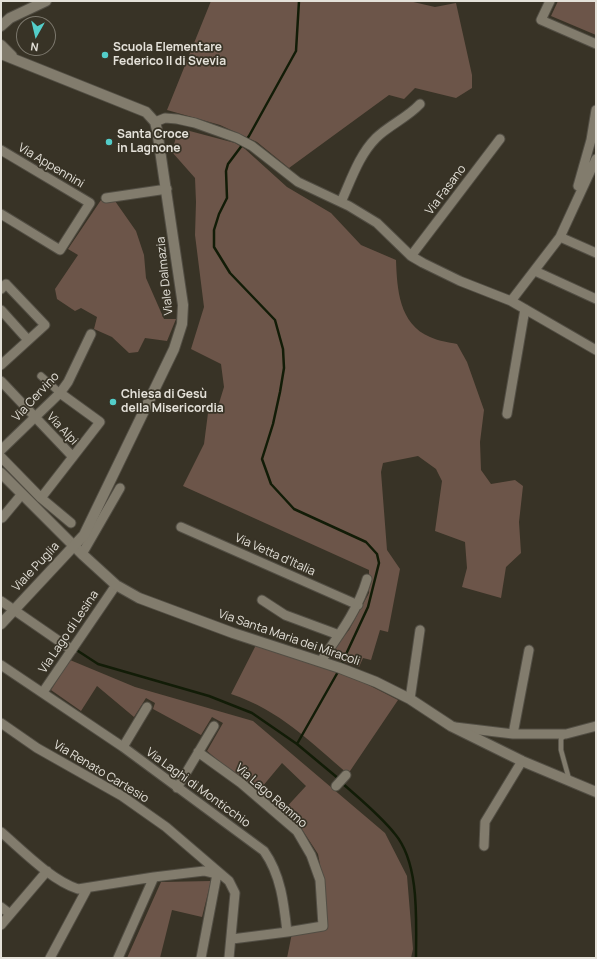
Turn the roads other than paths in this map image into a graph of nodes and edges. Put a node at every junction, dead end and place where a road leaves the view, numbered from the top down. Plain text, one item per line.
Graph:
1 (46, 1) edge
2 (550, 1) edge
3 (1, 26) edge
4 (596, 44) edge
5 (1, 45) edge
6 (1, 54) edge
7 (15, 59) junction
8 (420, 104) dead end
9 (596, 110) edge
10 (155, 122) junction
11 (500, 139) dead end
12 (1, 150) edge
13 (596, 159) edge
14 (167, 189) junction
15 (106, 198) dead end
16 (341, 202) junction
17 (572, 211) junction
18 (1, 214) edge
19 (560, 237) junction
20 (596, 253) edge
21 (411, 256) junction
22 (534, 271) junction
23 (1, 289) edge
24 (596, 299) edge
25 (511, 301) junction
26 (525, 309) junction
27 (1, 310) edge
28 (92, 334) dead end
29 (28, 340) junction
30 (596, 350) edge
31 (1, 364) edge
32 (41, 376) dead end
33 (1, 381) edge
34 (60, 393) junction
35 (507, 414) dead end
36 (35, 417) junction
37 (1, 450) edge
38 (1, 457) edge
39 (73, 458) junction
40 (1, 473) edge
41 (120, 488) dead end
42 (22, 494) junction
43 (41, 498) junction
44 (2, 518) dead end
45 (71, 523) dead end
46 (181, 527) dead end
47 (74, 546) junction
48 (82, 554) junction
49 (367, 579) dead end
50 (116, 585) junction
51 (262, 600) dead end
52 (1, 601) edge
53 (358, 605) junction
54 (14, 610) junction
55 (1, 624) edge
56 (420, 630) dead end
57 (339, 635) junction
58 (72, 650) junction
59 (529, 650) dead end
60 (321, 661) junction
61 (1, 665) edge
62 (43, 692) junction
63 (410, 699) junction
64 (147, 707) dead end
65 (1, 723) edge
66 (214, 726) dead end
67 (451, 726) junction
68 (596, 726) edge
69 (513, 734) junction
70 (566, 734) junction
71 (123, 747) junction
72 (198, 752) junction
73 (522, 761) junction
74 (346, 775) dead end
75 (570, 781) junction
76 (336, 786) dead end
77 (177, 788) junction
78 (596, 792) edge
79 (1, 832) edge
80 (484, 846) dead end
81 (47, 871) junction
82 (220, 875) junction
83 (154, 877) junction
84 (86, 889) junction
85 (1, 907) edge
86 (10, 914) junction
87 (1, 925) edge
88 (287, 932) junction
89 (232, 939) junction
90 (50, 958) edge
91 (118, 958) edge
92 (201, 958) edge
93 (229, 958) edge

1 - 3 main road
2 - 4 street
5 - 7 main road
6 - 7 main road
7 - 10 main road
8 - 16 street
9 - 17 street
10 - 14 main road, Viale Dalmazia
10 - 16 street
11 - 21 street, Via Fasano
12 - 18 street, Via Appennini
13 - 17 street
14 - 15 street
14 - 47 main road, Viale Dalmazia
16 - 21 street
17 - 19 street
19 - 20 street
19 - 22 street
21 - 25 street
22 - 24 street
22 - 25 street
23 - 29 street
25 - 26 street
26 - 30 street
26 - 35 street
27 - 29 street
28 - 34 street, Via Cervino
29 - 31 street
32 - 34 street
33 - 36 street, Via Alpi
34 - 36 street, Via Cervino
34 - 39 street
36 - 37 street, Via Cervino
36 - 39 street, Via Alpi
38 - 43 street
39 - 43 street
40 - 42 main road, Via Santa Maria dei Miracoli
41 - 48 street
42 - 44 street
42 - 47 main road, Via Santa Maria dei Miracoli
43 - 45 street
46 - 53 street, Via Vetta d'Italia
47 - 48 main road, Via Santa Maria dei Miracoli
47 - 54 main road, Viale Puglia
48 - 50 main road, Via Santa Maria dei Miracoli
49 - 53 street
50 - 58 street, Via Lago di Lesina
50 - 60 main road, Via Santa Maria dei Miracoli
51 - 57 street
52 - 54 street
53 - 57 street
54 - 55 main road, Viale Puglia
54 - 58 street
56 - 63 street
57 - 60 street
58 - 62 street, Via Lago di Lesina
59 - 69 street
60 - 63 main road, Via Santa Maria dei Miracoli
61 - 62 street, Via Laghi di Monticchio
62 - 71 street, Via Laghi di Monticchio
63 - 67 main road, Via Santa Maria dei Miracoli
64 - 71 street
65 - 82 street, Via Renato Cartesio
66 - 72 street
67 - 69 street
67 - 73 main road, Via Santa Maria dei Miracoli
68 - 70 street
69 - 70 street
70 - 75 lane
71 - 77 street, Via Laghi di Monticchio
72 - 77 street
72 - 88 street, Via Lago Remmo
73 - 75 main road, Via Santa Maria dei Miracoli
73 - 80 street
74 - 76 street
75 - 78 main road, Via Santa Maria dei Miracoli
77 - 88 street, Via Laghi di Monticchio
79 - 81 street
81 - 84 street
81 - 86 street
82 - 83 street
82 - 89 street, Via Renato Cartesio
82 - 92 street
83 - 84 street
83 - 91 street
84 - 90 street
85 - 86 street
86 - 87 street
88 - 89 street
89 - 93 street, Via Renato Cartesio

